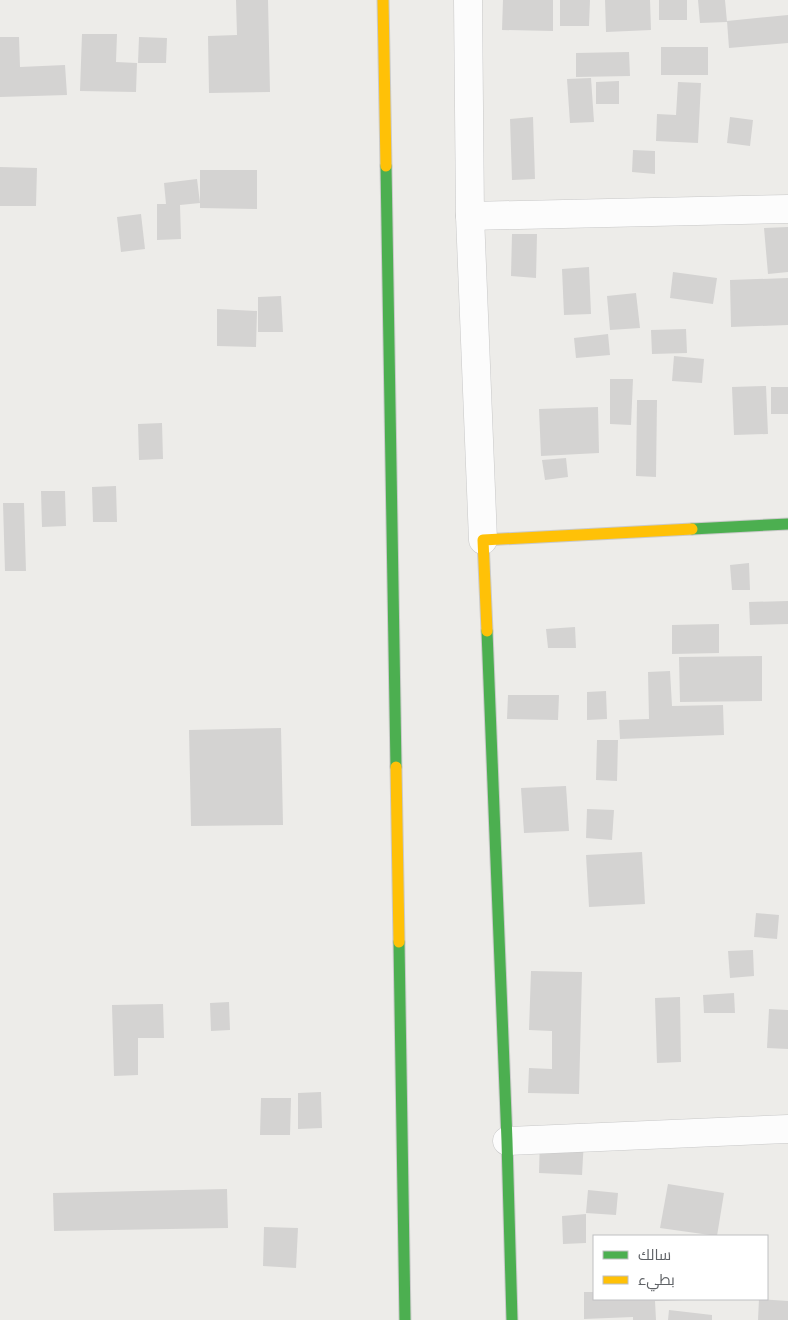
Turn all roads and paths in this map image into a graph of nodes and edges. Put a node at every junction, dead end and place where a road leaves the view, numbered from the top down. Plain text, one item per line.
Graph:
1 (383, 0) edge
2 (468, 0) edge
3 (788, 210) edge
4 (470, 216) junction
5 (788, 524) edge
6 (483, 540) junction
7 (788, 1128) edge
8 (507, 1141) junction
9 (405, 1320) edge
10 (512, 1320) edge

1 - 9 street
2 - 4 street
3 - 4 street
4 - 6 street
5 - 6 street
6 - 8 street
7 - 8 street
8 - 10 street

